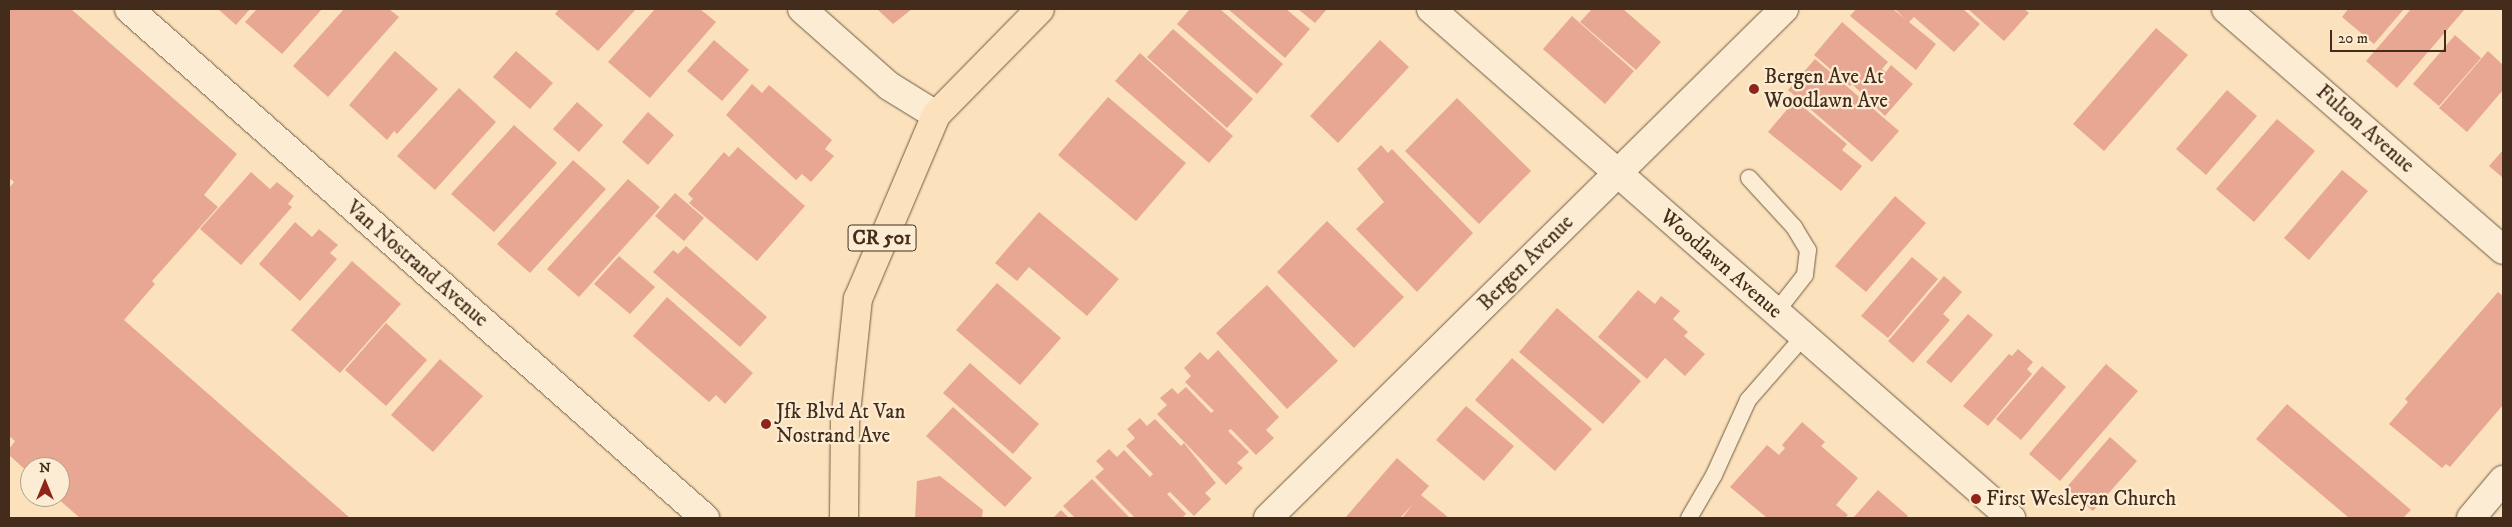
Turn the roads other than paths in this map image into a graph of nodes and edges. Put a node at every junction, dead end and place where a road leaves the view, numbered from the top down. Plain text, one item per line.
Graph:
1 (129, 9) edge
2 (802, 9) edge
3 (1040, 9) edge
4 (1431, 9) edge
5 (1784, 9) edge
6 (2226, 9) edge
7 (936, 115) junction
8 (1618, 173) junction
9 (1749, 178) dead end
10 (2503, 250) edge
11 (1776, 312) junction
12 (1804, 336) junction
13 (2503, 480) edge
14 (838, 517) edge
15 (1270, 517) edge
16 (705, 518) edge
17 (1689, 518) edge
18 (2011, 518) edge
19 (2471, 518) edge

1 - 16 street, Van Nostrand Avenue
2 - 7 street
3 - 7 main road, CR 501
4 - 8 street, Woodlawn Avenue
5 - 8 street, Bergen Avenue
6 - 10 street, Fulton Avenue
7 - 14 main road, CR 501
8 - 11 street, Woodlawn Avenue
8 - 15 street, Bergen Avenue
9 - 11 lane
11 - 12 street, Woodlawn Avenue
12 - 17 lane
12 - 18 street, Woodlawn Avenue
13 - 19 street

